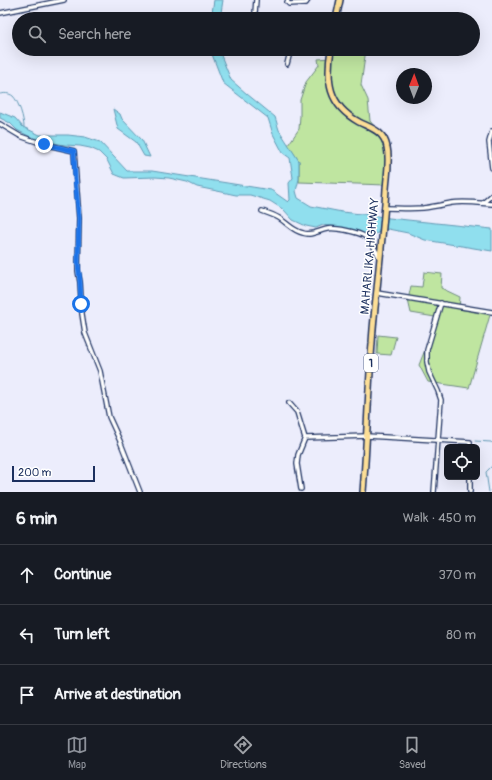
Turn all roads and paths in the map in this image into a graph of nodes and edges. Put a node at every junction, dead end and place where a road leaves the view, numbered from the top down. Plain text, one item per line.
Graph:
1 (64, 0) edge
2 (256, 0) edge
3 (288, 0) edge
4 (308, 0) edge
5 (340, 0) edge
6 (297, 2) edge
7 (0, 12) edge
8 (255, 12) edge
9 (337, 12) edge
10 (289, 56) edge
11 (330, 56) edge
12 (287, 64) dead end
13 (0, 124) edge
14 (492, 131) edge
15 (492, 168) edge
16 (492, 195) edge
17 (483, 203) junction
18 (492, 204) edge
19 (385, 208) junction
20 (262, 211) dead end
21 (380, 258) junction
22 (376, 293) junction
23 (441, 303) junction
24 (492, 312) edge
25 (289, 403) dead end
26 (367, 436) junction
27 (305, 438) junction
28 (438, 440) junction
29 (470, 444) edge
30 (470, 480) edge
31 (301, 489) dead end
32 (140, 492) edge
33 (363, 492) edge
34 (434, 492) edge
35 (470, 492) edge

1 - 7 street
2 - 8 street
3 - 6 street
4 - 6 street
5 - 9 highway
10 - 12 street
11 - 19 highway, MAHARLIKA HIGHWAY / 1
13 - 32 street
14 - 15 street
16 - 17 street
17 - 18 street
17 - 19 street
19 - 21 highway, MAHARLIKA HIGHWAY / 1
20 - 21 street
21 - 22 highway, MAHARLIKA HIGHWAY / 1
22 - 23 street
22 - 26 highway, MAHARLIKA HIGHWAY / 1
23 - 24 street
23 - 28 street
25 - 27 street
26 - 27 street
26 - 28 street
26 - 33 highway, MAHARLIKA HIGHWAY / 1
27 - 31 street
28 - 29 street
28 - 34 street
30 - 35 street

